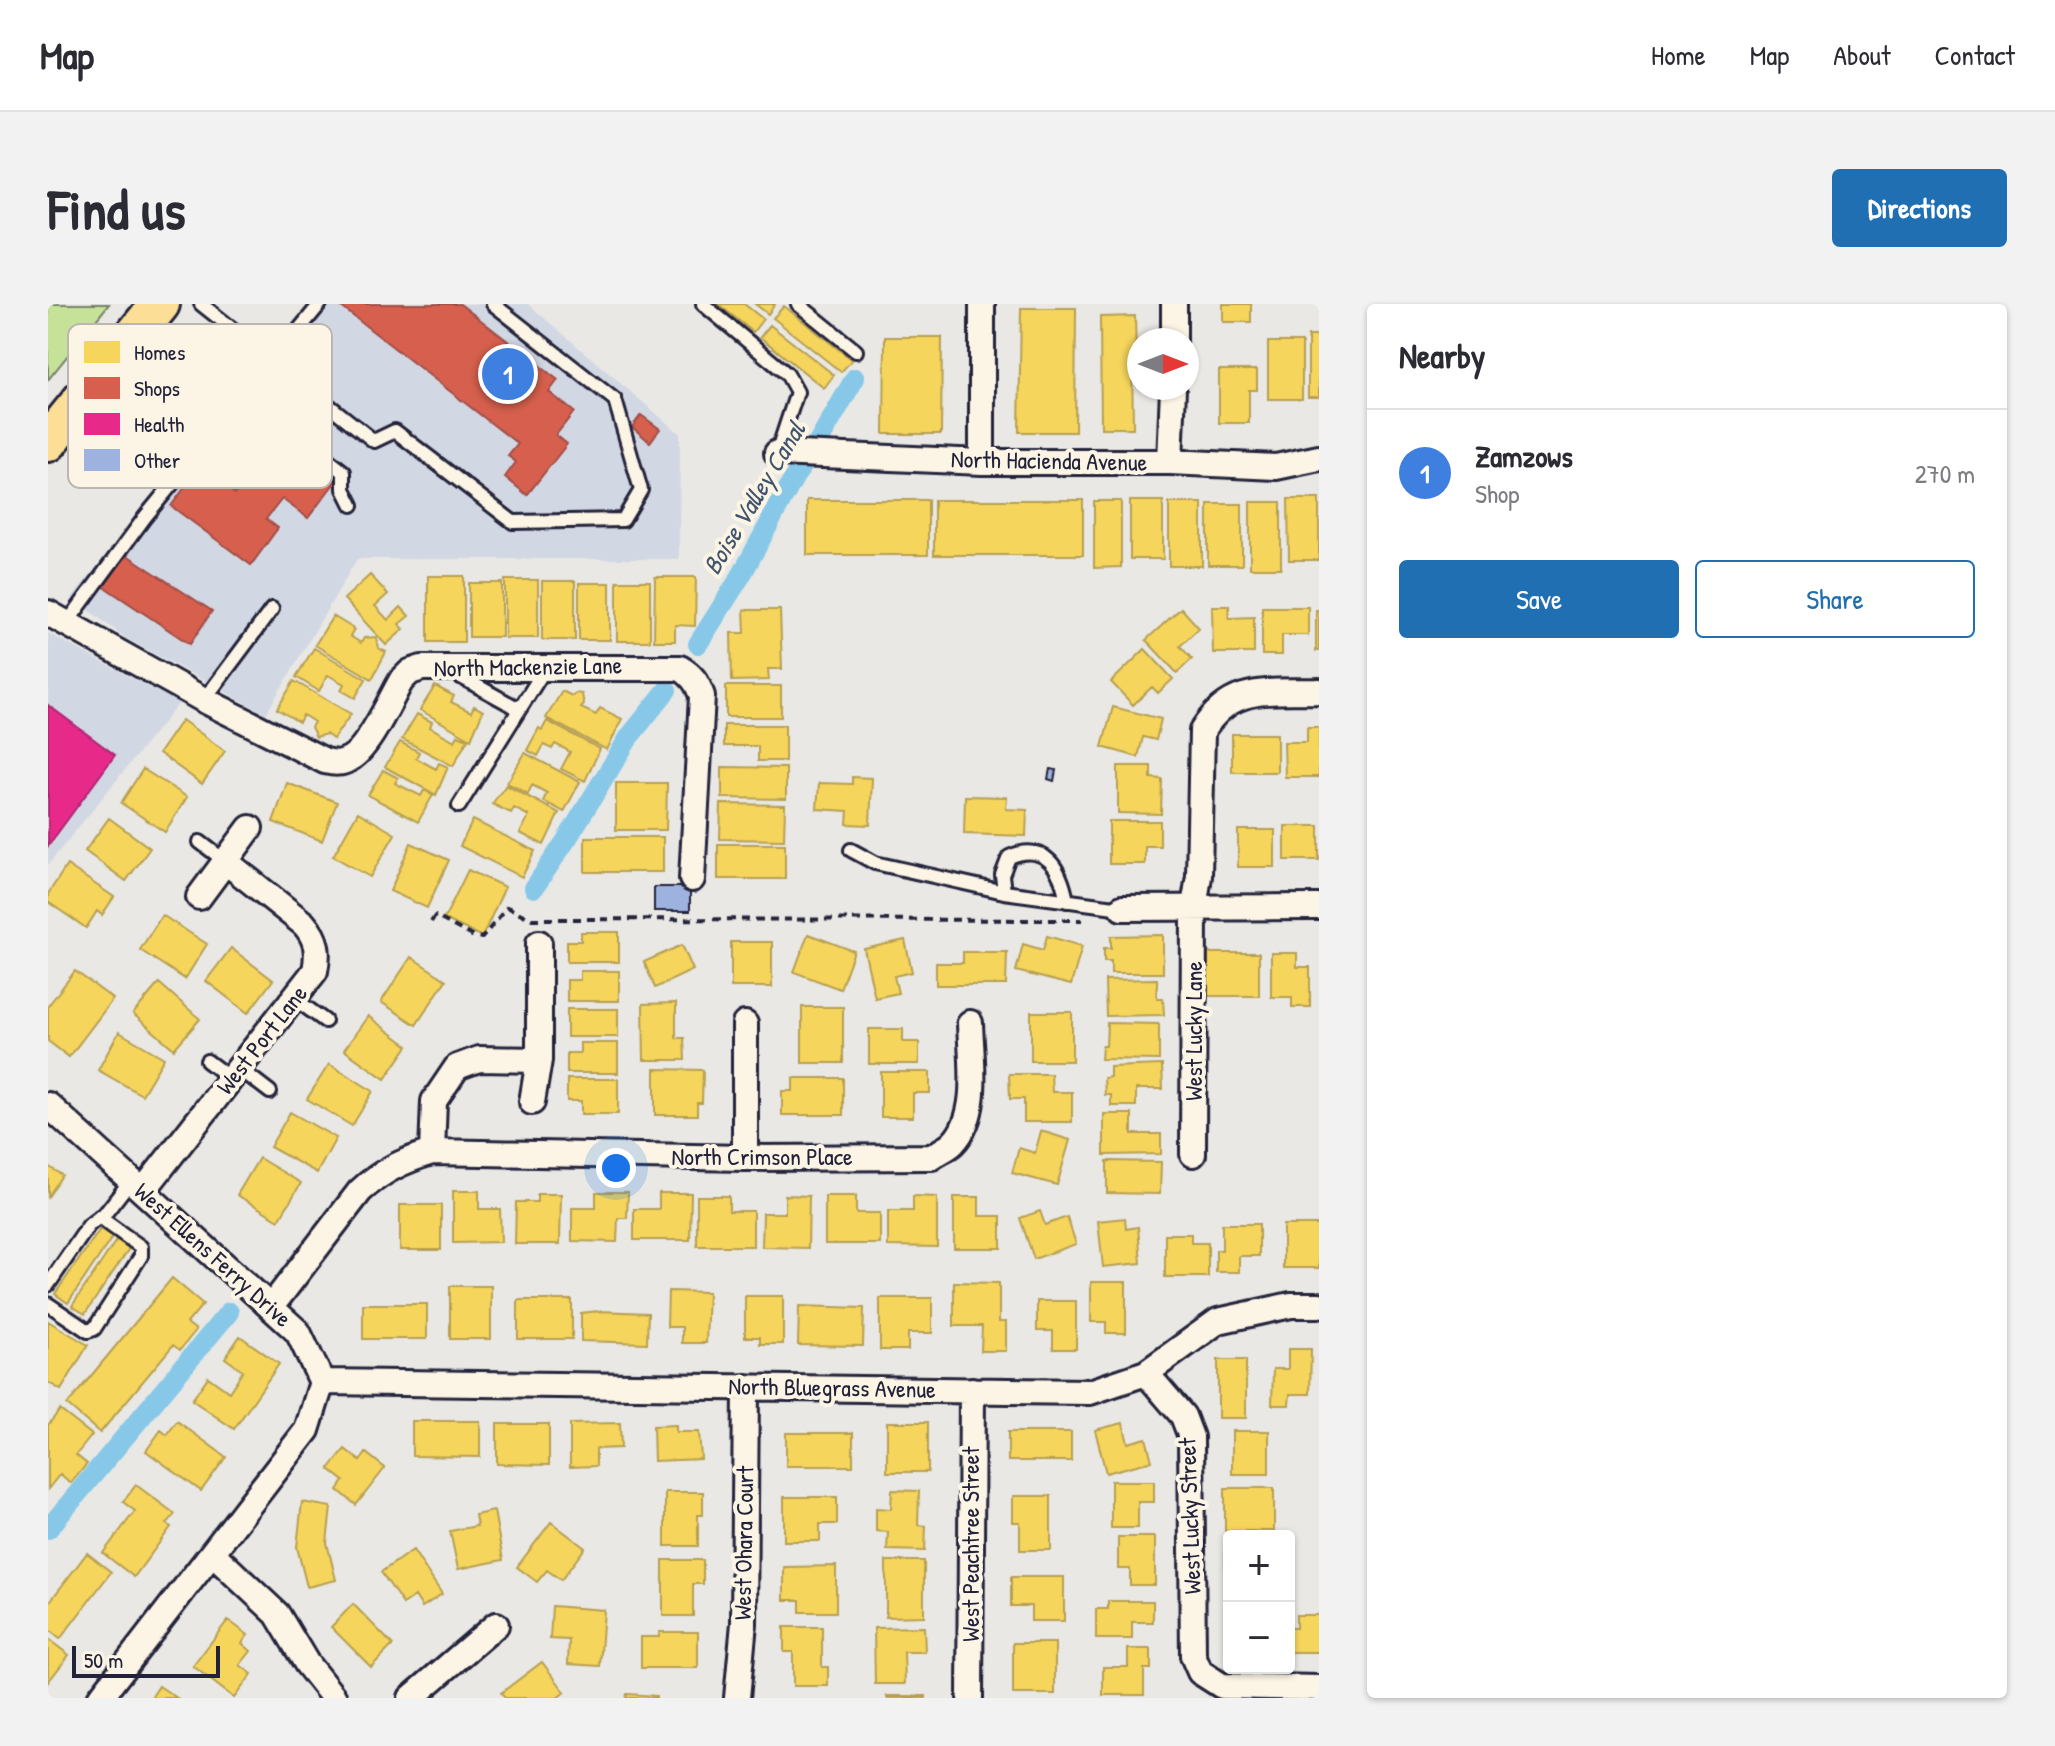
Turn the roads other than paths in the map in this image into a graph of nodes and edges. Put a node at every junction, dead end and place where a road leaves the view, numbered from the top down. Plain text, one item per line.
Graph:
1 (160, 304) edge
2 (201, 304) edge
3 (320, 304) edge
4 (493, 304) edge
5 (703, 304) edge
6 (798, 304) edge
7 (982, 304) edge
8 (1174, 304) edge
9 (144, 324) edge
10 (226, 324) edge
11 (304, 324) edge
12 (1174, 328) edge
13 (856, 351) dead end
14 (1173, 400) edge
15 (332, 408) edge
16 (68, 417) edge
17 (48, 442) edge
18 (777, 453) joint
19 (1319, 458) edge
20 (982, 462) junction
21 (1170, 462) junction
22 (332, 463) edge
23 (169, 488) edge
24 (352, 505) dead end
25 (272, 609) dead end
26 (57, 618) edge
27 (442, 667) junction
28 (546, 667) junction
29 (1319, 691) edge
30 (204, 700) junction
31 (519, 709) junction
32 (459, 806) dead end
33 (250, 828) dead end
34 (200, 842) dead end
35 (851, 850) dead end
36 (225, 861) junction
37 (692, 879) dead end
38 (1004, 892) junction
39 (199, 897) dead end
40 (1067, 901) junction
41 (1194, 907) junction
42 (1319, 907) edge
43 (1122, 908) joint
44 (539, 943) dead end
45 (295, 999) junction
46 (325, 1021) dead end
47 (970, 1023) dead end
48 (745, 1024) dead end
49 (539, 1060) junction
50 (207, 1061) dead end
51 (236, 1074) junction
52 (270, 1092) dead end
53 (532, 1102) dead end
54 (48, 1105) edge
55 (432, 1152) junction
56 (1193, 1154) dead end
57 (745, 1158) junction
58 (137, 1185) junction
59 (99, 1217) junction
60 (48, 1285) edge
61 (48, 1304) edge
62 (1319, 1305) edge
63 (271, 1307) junction
64 (1146, 1373) junction
65 (322, 1382) junction
66 (746, 1387) junction
67 (972, 1390) junction
68 (212, 1553) junction
69 (496, 1625) dead end
70 (1319, 1688) edge
71 (100, 1698) edge
72 (334, 1698) edge
73 (411, 1698) edge
74 (737, 1698) edge
75 (970, 1698) edge

1 - 9 main road
2 - 10 lane
3 - 11 lane
4 - 15 lane
5 - 18 lane
6 - 13 lane
7 - 20 street
8 - 12 street
14 - 21 street
16 - 17 main road
18 - 20 street, North Hacienda Avenue
19 - 21 street, North Hacienda Avenue
20 - 21 street, North Hacienda Avenue
22 - 24 lane
23 - 26 lane
25 - 30 lane
26 - 30 street, North Mackenzie Lane
27 - 28 street, North Mackenzie Lane
27 - 30 street, North Mackenzie Lane
27 - 31 lane
28 - 31 lane
28 - 37 street, North Mackenzie Lane
29 - 41 street
31 - 32 lane
33 - 36 street
34 - 36 lane
35 - 38 lane
36 - 39 street
36 - 45 street, West Port Lane
38 - 40 lane
38 - 40 lane
40 - 43 lane
41 - 42 street
41 - 43 street
41 - 56 street, West Lucky Lane
44 - 49 street
45 - 46 lane
45 - 51 street, West Port Lane
47 - 57 street, North Crimson Place
48 - 57 street
49 - 53 street
49 - 55 street
50 - 51 lane
51 - 52 lane
51 - 58 street, West Port Lane
54 - 58 street, West Ellens Ferry Drive
55 - 57 street, North Crimson Place
55 - 63 street, North Crimson Place
58 - 59 lane
58 - 63 street, West Ellens Ferry Drive
59 - 60 lane
59 - 61 lane
62 - 64 street, North Bluegrass Avenue
63 - 65 street, West Ellens Ferry Drive
64 - 67 street, North Bluegrass Avenue
64 - 70 street, West Lucky Street
65 - 66 street, North Bluegrass Avenue
65 - 68 street
66 - 67 street, North Bluegrass Avenue
66 - 74 street, West Ohara Court
67 - 75 street, West Peachtree Street
68 - 71 street
68 - 72 street
69 - 73 street

